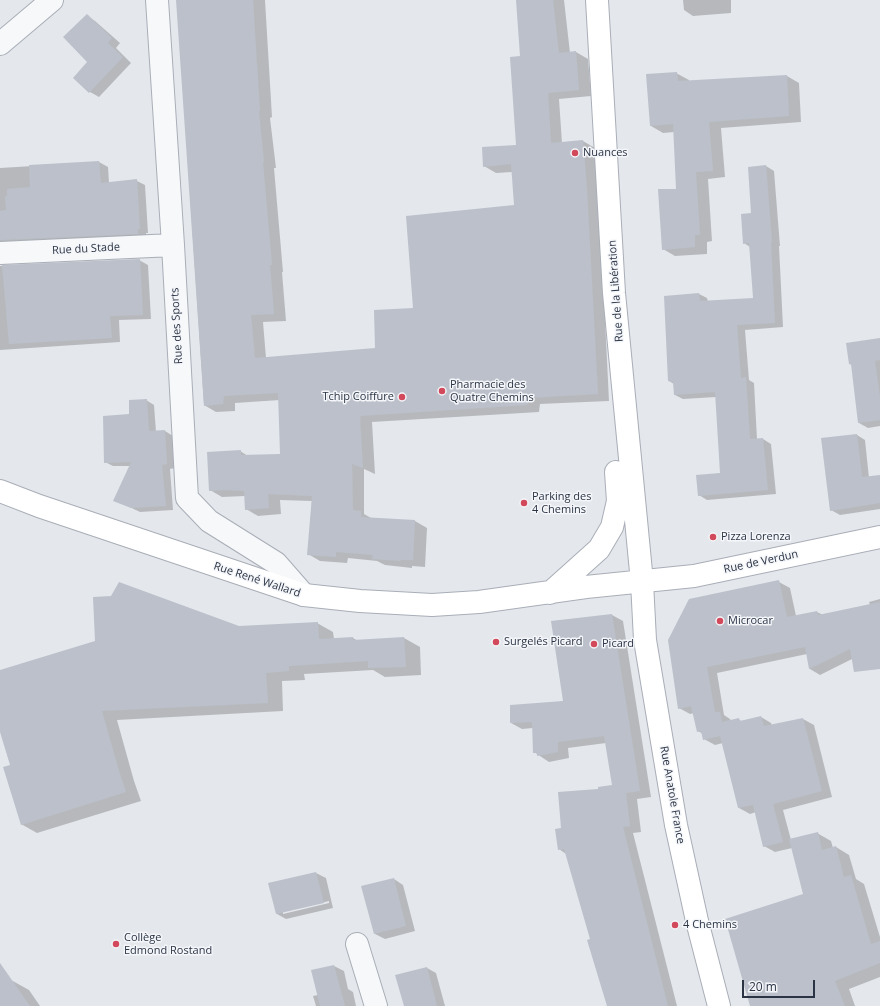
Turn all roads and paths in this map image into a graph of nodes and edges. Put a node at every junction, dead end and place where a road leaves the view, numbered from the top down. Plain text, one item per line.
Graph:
1 (52, 0) edge
2 (157, 0) edge
3 (597, 0) edge
4 (0, 44) edge
5 (173, 244) junction
6 (0, 253) edge
7 (626, 424) junction
8 (0, 491) edge
9 (880, 537) edge
10 (642, 582) junction
11 (550, 593) junction
12 (304, 595) junction
13 (357, 944) dead end
14 (376, 1006) edge
15 (719, 1006) edge

1 - 4 street
2 - 5 street, Rue des Sports
3 - 7 main road, Rue de la Libération
5 - 6 street, Rue du Stade
5 - 12 street, Rue des Sports
7 - 10 main road, Rue de la Libération
7 - 11 main road
8 - 12 main road, Rue René Wallard
9 - 10 main road, Rue de Verdun
10 - 11 main road, Rue René Wallard
10 - 15 main road, Rue Anatole France
11 - 12 main road, Rue René Wallard
13 - 14 street

